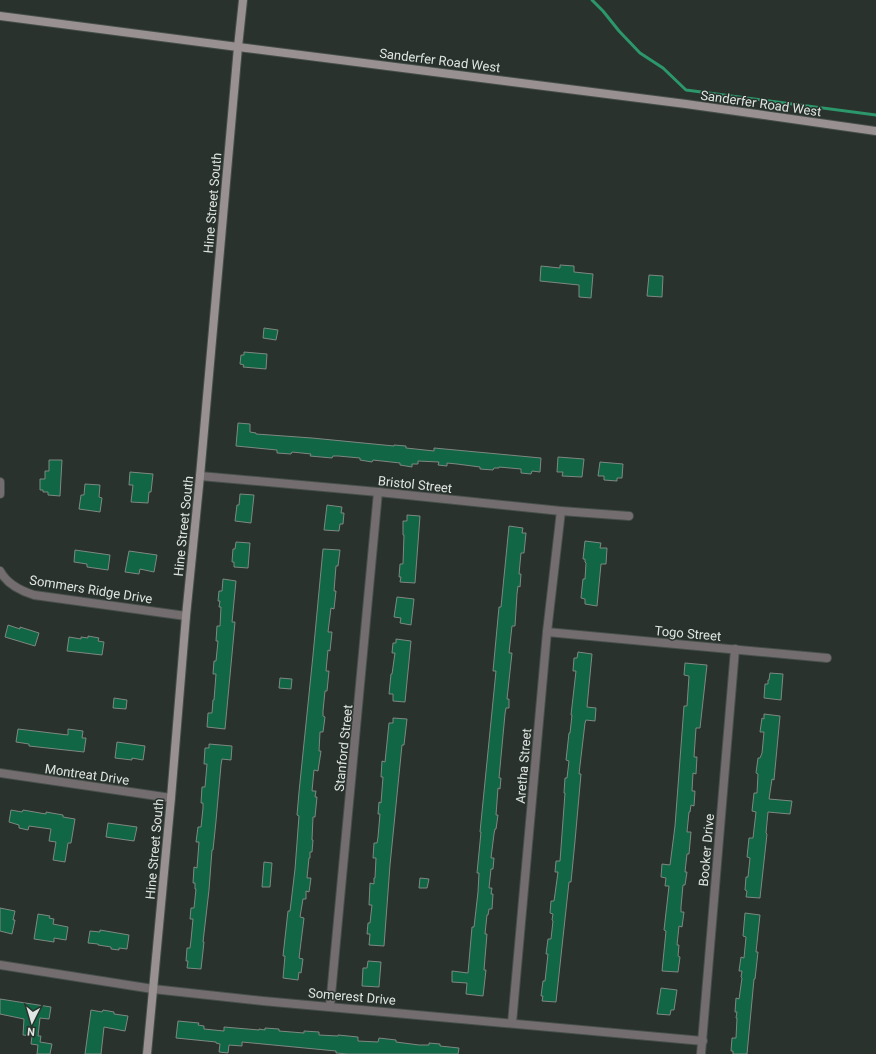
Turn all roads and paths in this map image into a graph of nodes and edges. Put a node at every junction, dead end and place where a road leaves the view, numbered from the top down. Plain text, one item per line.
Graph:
1 (243, 0) edge
2 (0, 16) edge
3 (238, 47) junction
4 (876, 131) edge
5 (200, 476) junction
6 (0, 482) edge
7 (378, 492) junction
8 (0, 494) edge
9 (561, 511) junction
10 (628, 516) dead end
11 (0, 571) edge
12 (186, 616) junction
13 (547, 632) junction
14 (735, 649) junction
15 (827, 658) dead end
16 (0, 774) edge
17 (171, 798) junction
18 (0, 966) edge
19 (153, 989) junction
20 (330, 1006) junction
21 (512, 1023) junction
22 (703, 1041) junction
23 (148, 1054) edge
24 (701, 1054) edge

1 - 3 street, Hine Street South
2 - 3 street, Sanderfer Road West
3 - 4 street, Sanderfer Road West
3 - 5 street, Hine Street South
5 - 7 street, Bristol Street
5 - 12 street, Hine Street South
6 - 8 street
7 - 9 street, Bristol Street
7 - 20 street, Stanford Street
9 - 10 street, Bristol Street
9 - 13 street, Aretha Street
11 - 12 street, Sommers Ridge Drive
12 - 17 street, Hine Street South
13 - 14 street, Togo Street
13 - 21 street, Aretha Street
14 - 15 street, Togo Street
14 - 22 street, Booker Drive
16 - 17 street, Montreat Drive
17 - 19 street, Hine Street South
18 - 19 street, Somerest Drive
19 - 20 street, Somerest Drive
19 - 23 street, Hine Street South
20 - 21 street, Somerest Drive
21 - 22 street, Somerest Drive
22 - 24 street, Booker Drive

